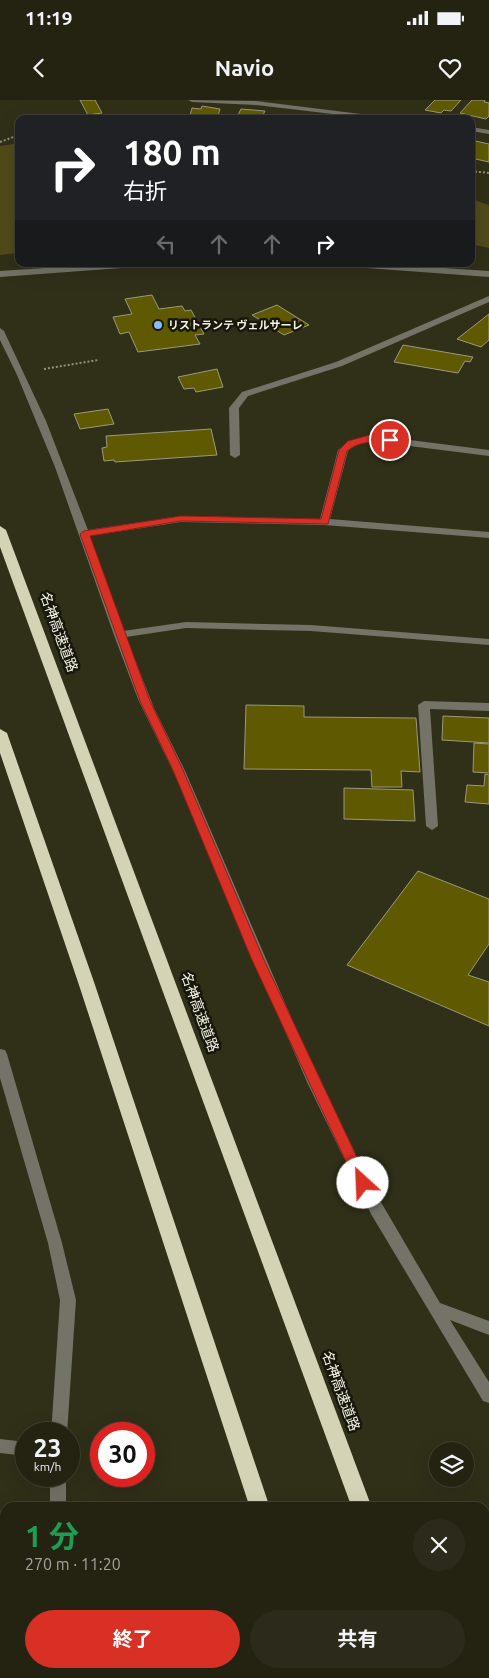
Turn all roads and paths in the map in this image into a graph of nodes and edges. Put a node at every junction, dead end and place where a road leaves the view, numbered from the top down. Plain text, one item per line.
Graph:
1 (192, 100) edge
2 (362, 115) edge
3 (475, 130) edge
4 (489, 132) edge
5 (15, 136) edge
6 (0, 142) edge
7 (475, 171) edge
8 (489, 173) edge
9 (94, 267) edge
10 (394, 267) edge
11 (0, 274) edge
12 (489, 274) edge
13 (489, 299) edge
14 (0, 331) edge
15 (98, 360) dead end
16 (21, 373) junction
17 (489, 453) edge
18 (235, 455) dead end
19 (324, 522) junction
20 (0, 530) edge
21 (84, 534) junction
22 (489, 535) edge
23 (119, 635) junction
24 (489, 642) edge
25 (489, 707) edge
26 (0, 733) edge
27 (432, 826) dead end
28 (0, 1054) edge
29 (435, 1308) junction
30 (489, 1328) edge
31 (489, 1396) edge
32 (60, 1422) edge
33 (0, 1446) edge
34 (15, 1448) edge
35 (58, 1487) edge
36 (58, 1502) edge
37 (258, 1502) edge
38 (360, 1502) edge

1 - 2 street
3 - 4 street
5 - 6 path
7 - 8 path
9 - 11 street
10 - 12 street
13 - 18 street
14 - 16 street
15 - 16 path
16 - 21 street
17 - 19 street
19 - 21 street
19 - 22 street
20 - 38 highway, 名神高速道路
21 - 23 street
23 - 24 street
23 - 29 street
25 - 27 street
26 - 37 highway
28 - 32 street
29 - 30 street
29 - 31 street
33 - 34 street
35 - 36 street

